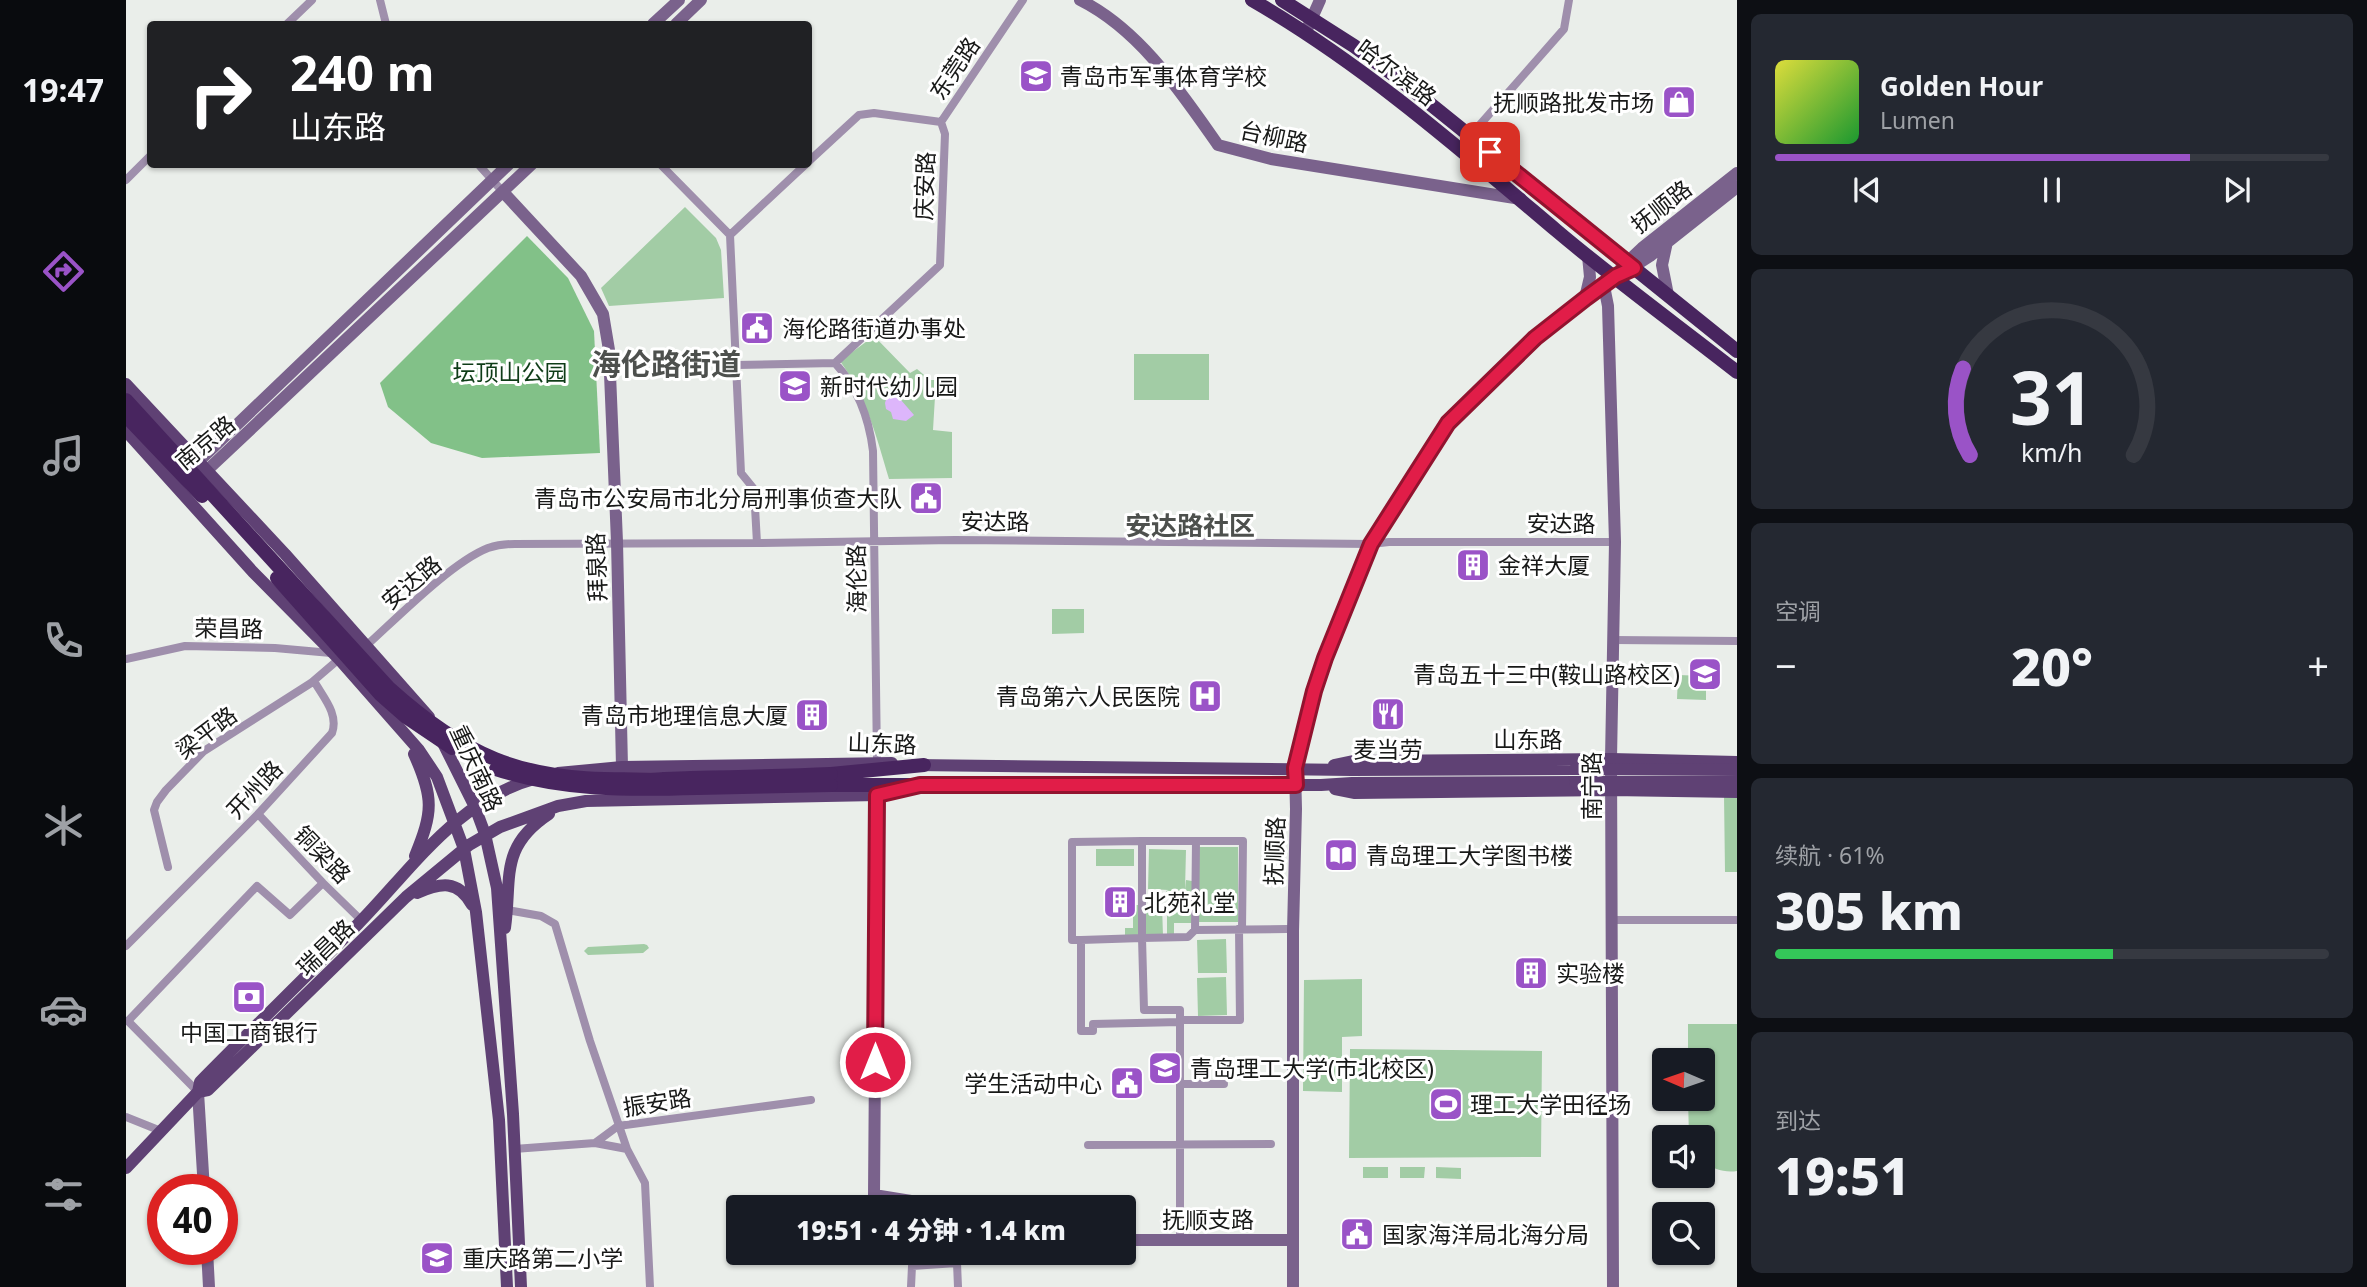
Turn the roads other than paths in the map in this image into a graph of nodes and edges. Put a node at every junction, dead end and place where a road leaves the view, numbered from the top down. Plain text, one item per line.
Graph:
1 (312, 0) edge
2 (380, 0) edge
3 (679, 0) edge
4 (701, 0) edge
5 (1023, 0) edge
6 (1080, 0) edge
7 (1252, 0) edge
8 (1282, 0) edge
9 (1320, 0) edge
10 (1569, 0) edge
11 (1312, 19) junction
12 (290, 21) edge
13 (385, 21) edge
14 (656, 21) edge
15 (679, 21) edge
16 (1306, 34) junction
17 (941, 122) junction
18 (1470, 136) junction
19 (812, 158) edge
20 (147, 159) edge
21 (482, 168) edge
22 (505, 168) edge
23 (528, 168) edge
24 (664, 168) edge
25 (802, 168) edge
26 (1737, 173) edge
27 (126, 180) edge
28 (492, 180) junction
29 (1737, 187) edge
30 (503, 192) junction
31 (1521, 200) junction
32 (730, 235) junction
33 (1667, 242) junction
34 (1588, 256) junction
35 (1630, 265) junction
36 (1610, 281) junction
37 (1668, 295) junction
38 (1586, 298) junction
39 (1737, 351) edge
40 (835, 363) junction
41 (737, 365) junction
42 (1737, 372) edge
43 (126, 383) edge
44 (126, 400) edge
45 (126, 415) edge
46 (126, 432) edge
47 (199, 461) junction
48 (209, 471) junction
49 (180, 490) junction
50 (875, 540) junction
51 (617, 542) junction
52 (1615, 542) junction
53 (757, 543) junction
54 (1371, 544) junction
55 (1613, 640) junction
56 (1737, 641) edge
57 (367, 645) junction
58 (336, 656) junction
59 (126, 659) edge
60 (314, 681) junction
61 (428, 714) junction
62 (403, 731) junction
63 (1611, 759) junction
64 (877, 762) junction
65 (1737, 762) edge
66 (924, 765) junction
67 (622, 767) junction
68 (1295, 768) junction
69 (1320, 768) junction
70 (1737, 770) edge
71 (569, 771) junction
72 (1575, 776) junction
73 (831, 780) junction
74 (1737, 782) edge
75 (920, 785) junction
76 (1296, 785) junction
77 (1321, 785) junction
78 (1612, 790) junction
79 (1737, 792) edge
80 (877, 795) junction
81 (565, 804) junction
82 (475, 807) junction
83 (258, 814) junction
84 (456, 822) junction
85 (485, 834) junction
86 (1142, 841) junction
87 (1196, 841) junction
88 (464, 849) junction
89 (412, 864) junction
90 (168, 867) dead end
91 (323, 883) junction
92 (406, 897) junction
93 (507, 910) junction
94 (476, 912) junction
95 (362, 920) junction
96 (1613, 920) junction
97 (1737, 920) edge
98 (1241, 929) junction
99 (1290, 929) junction
100 (1195, 930) junction
101 (1142, 938) junction
102 (1081, 940) junction
103 (126, 946) edge
104 (501, 952) junction
105 (1293, 971) junction
106 (1308, 971) dead end
107 (1180, 1021) junction
108 (1180, 1084) junction
109 (1224, 1084) dead end
110 (198, 1092) junction
111 (811, 1100) dead end
112 (126, 1117) edge
113 (618, 1126) junction
114 (162, 1131) junction
115 (596, 1143) junction
116 (1180, 1143) junction
117 (1271, 1144) dead end
118 (1088, 1145) dead end
119 (514, 1149) junction
120 (627, 1149) junction
121 (126, 1168) edge
122 (203, 1174) edge
123 (874, 1195) edge
124 (1136, 1240) edge
125 (1180, 1240) junction
126 (1292, 1240) junction
127 (208, 1265) edge
128 (209, 1287) edge
129 (507, 1287) edge
130 (521, 1287) edge
131 (650, 1287) edge
132 (911, 1287) edge
133 (958, 1287) edge
134 (1293, 1287) edge
135 (1613, 1287) edge

1 - 12 street
2 - 13 street
3 - 14 street
4 - 15 street
5 - 17 street, 东莞路
6 - 31 street, 台柳路
7 - 16 highway, 哈尔滨路
8 - 11 highway, 哈尔滨路
9 - 11 street
10 - 18 street
11 - 16 street
11 - 18 highway, 哈尔滨路
16 - 31 highway, 哈尔滨路
17 - 19 street
17 - 40 street, 庆安路
18 - 35 highway, 哈尔滨路
20 - 27 street
21 - 28 street
22 - 28 street, 南京路
23 - 30 street, 南京路
24 - 32 street
25 - 32 street
26 - 35 street, 抚顺路
28 - 30 street
28 - 47 street, 南京路
29 - 33 street, 抚顺路
30 - 48 street, 南京路
30 - 51 street, 拜泉路
31 - 34 highway, 哈尔滨路
32 - 41 street
33 - 35 street, 抚顺路
33 - 37 street
34 - 36 highway, 哈尔滨路
34 - 38 street
35 - 36 street, 抚顺路
35 - 37 highway, 哈尔滨路
36 - 38 street, 抚顺路
36 - 42 highway, 哈尔滨路
36 - 52 street, 南宁路
37 - 39 highway, 哈尔滨路
38 - 54 street, 抚顺路
40 - 41 street
40 - 50 street, 海伦路
41 - 53 street
43 - 47 main road, 重庆南路
44 - 73 highway, bridge
45 - 73 highway, bridge
46 - 49 main road, 重庆南路
47 - 48 main road, 重庆南路
47 - 49 street, 南京路
48 - 49 street, 南京路
48 - 57 main road, 重庆南路
49 - 58 main road, 重庆南路
50 - 53 street, 安达路
50 - 54 street, 安达路
50 - 64 street, 海伦路
51 - 53 street, 安达路
51 - 57 street, 安达路
51 - 67 street, 拜泉路
52 - 54 street, 安达路
52 - 55 street, 南宁路
54 - 68 street, 抚顺路
55 - 56 street
55 - 63 street, 南宁路
57 - 61 main road, 重庆南路
58 - 59 street, 荣昌路
58 - 60 street, 梁平路
58 - 62 main road, 重庆南路
60 - 83 street, 开州路
60 - 90 street, 梁平路
61 - 71 main road
61 - 82 main road, 重庆南路
62 - 84 main road, 重庆南路
62 - 89 main road
63 - 65 main road, 山东路
63 - 69 main road, 山东路
63 - 78 street, 南宁路
64 - 66 main road, 山东路
64 - 67 main road, 山东路
66 - 68 main road, 山东路
66 - 73 highway
67 - 71 main road, 山东路
68 - 69 main road, 山东路
68 - 76 street, 抚顺路
69 - 72 main road, 山东路
70 - 72 main road, 山东路, bridge
71 - 82 main road, 山东路
72 - 74 main road, 山东路, bridge
72 - 77 main road, 山东路
73 - 75 highway
75 - 76 main road, 山东路
75 - 80 main road, 山东路
76 - 77 main road, 山东路
76 - 99 street, 抚顺路
77 - 78 main road, 山东路
78 - 79 main road, 山东路
78 - 96 street, 南宁路
80 - 81 main road, 山东路
80 - 123 street
81 - 85 main road, 山东路
81 - 93 main road
82 - 84 main road, 山东路
82 - 85 main road, 重庆南路
83 - 91 street, 铜梁路
83 - 103 street, 开州路
84 - 88 main road, 重庆南路
84 - 89 main road, 瑞昌路
85 - 88 main road, 瑞昌路
85 - 104 main road, 重庆南路
86 - 87 street
86 - 101 street
86 - 102 street
87 - 98 street
87 - 100 street
88 - 92 main road, 瑞昌路
88 - 94 main road, 重庆南路
89 - 95 main road, 瑞昌路
91 - 95 street, 铜梁路
91 - 110 street
92 - 94 main road
92 - 110 main road, 瑞昌路
93 - 104 main road
93 - 113 street
94 - 129 main road, 重庆南路
95 - 110 main road, 瑞昌路
96 - 97 street
96 - 135 street, 南宁路
98 - 99 street
98 - 100 street
98 - 107 street
99 - 105 street, 抚顺路
100 - 101 street
101 - 102 street
101 - 107 street
102 - 107 street
104 - 119 main road, 重庆南路
105 - 106 street
105 - 126 street, 抚顺路
107 - 108 street
108 - 109 street
108 - 116 street
110 - 114 main road, 瑞昌路
110 - 122 street
111 - 113 street, 振安路
112 - 114 street
113 - 115 street, 振安路
113 - 120 street
114 - 121 main road, 瑞昌路
115 - 119 street
115 - 120 street
116 - 117 street
116 - 118 street
116 - 125 street
119 - 130 main road, 重庆南路
120 - 131 street
124 - 125 street, 抚顺支路
125 - 126 street, 抚顺支路
126 - 134 street, 抚顺路
127 - 128 street
132 - 133 street

